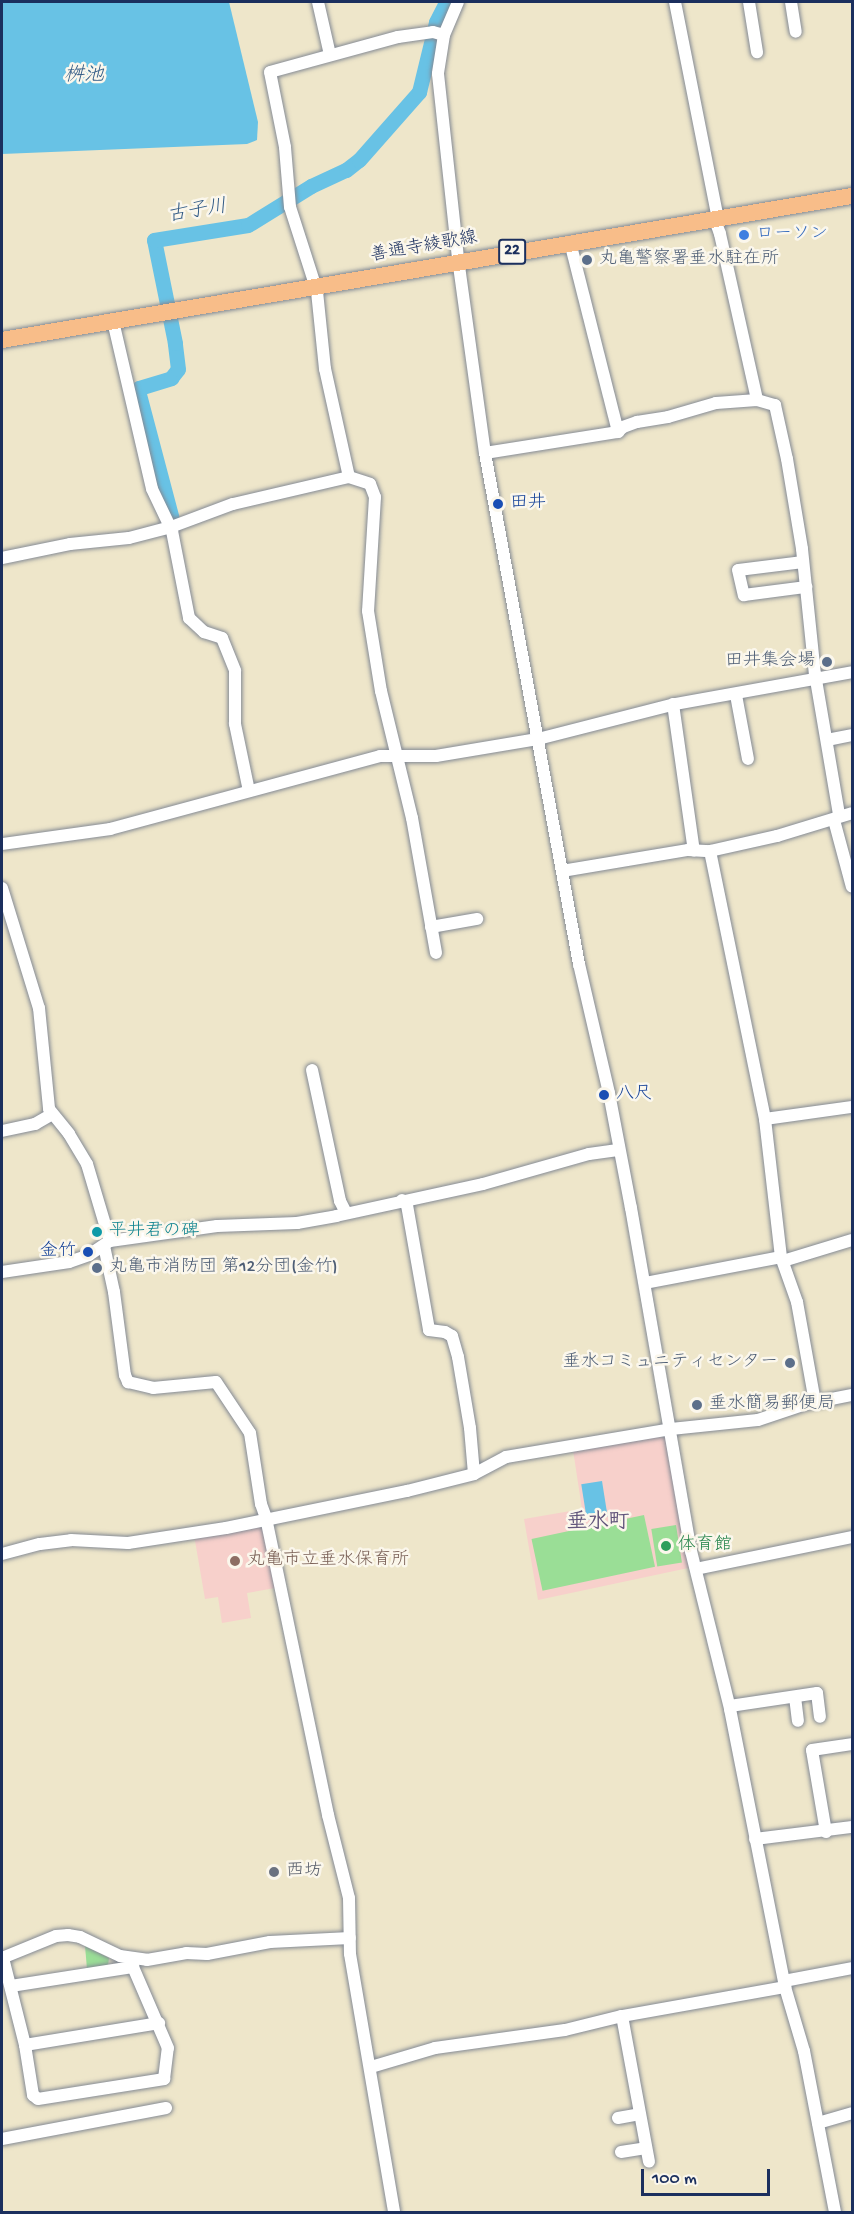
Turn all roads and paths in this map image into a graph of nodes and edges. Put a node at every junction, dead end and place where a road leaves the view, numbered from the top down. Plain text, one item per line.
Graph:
1 (318, 2) edge
2 (458, 2) edge
3 (675, 2) edge
4 (749, 2) edge
5 (791, 2) edge
6 (796, 32) dead end
7 (444, 35) junction
8 (757, 52) dead end
9 (330, 55) junction
10 (852, 196) edge
11 (715, 220) junction
12 (570, 242) junction
13 (459, 261) junction
14 (315, 286) junction
15 (112, 321) junction
16 (2, 340) edge
17 (758, 400) junction
18 (618, 432) junction
19 (484, 453) junction
20 (349, 477) junction
21 (171, 527) junction
22 (2, 558) edge
23 (803, 562) junction
24 (806, 587) junction
25 (852, 672) edge
26 (816, 679) junction
27 (736, 695) junction
28 (673, 704) junction
29 (852, 735) edge
30 (538, 739) junction
31 (827, 740) junction
32 (397, 755) junction
33 (748, 759) dead end
34 (249, 791) junction
35 (852, 813) edge
36 (837, 818) junction
37 (2, 844) edge
38 (694, 851) junction
39 (710, 851) junction
40 (562, 872) junction
41 (852, 887) edge
42 (2, 888) edge
43 (477, 919) dead end
44 (431, 927) junction
45 (436, 953) dead end
46 (312, 1070) dead end
47 (852, 1107) edge
48 (52, 1114) junction
49 (765, 1119) junction
50 (2, 1131) edge
51 (618, 1150) junction
52 (402, 1200) junction
53 (346, 1213) junction
54 (852, 1240) edge
55 (107, 1244) junction
56 (782, 1259) junction
57 (2, 1272) edge
58 (645, 1284) junction
59 (852, 1395) edge
60 (815, 1402) junction
61 (671, 1429) junction
62 (474, 1474) junction
63 (266, 1518) junction
64 (852, 1537) edge
65 (2, 1554) edge
66 (696, 1569) junction
67 (795, 1696) junction
68 (730, 1706) junction
69 (820, 1717) dead end
70 (798, 1720) dead end
71 (852, 1744) edge
72 (852, 1827) edge
73 (826, 1832) junction
74 (755, 1839) junction
75 (350, 1938) junction
76 (2, 1958) edge
77 (133, 1964) junction
78 (852, 1968) edge
79 (784, 1984) junction
80 (11, 1986) junction
81 (622, 2016) junction
82 (159, 2023) junction
83 (26, 2045) junction
84 (371, 2067) junction
85 (166, 2108) dead end
86 (852, 2113) edge
87 (640, 2114) junction
88 (618, 2118) dead end
89 (818, 2123) junction
90 (2, 2139) edge
91 (646, 2148) junction
92 (621, 2152) dead end
93 (649, 2162) dead end
94 (391, 2212) edge
95 (835, 2212) edge

1 - 9 street
2 - 7 street
3 - 11 street
4 - 8 street
5 - 6 street
7 - 9 street
7 - 13 street
9 - 14 street
10 - 11 main road, 善通寺綾歌線 / 22
11 - 12 main road, 善通寺綾歌線 / 22
11 - 17 street
12 - 13 main road, 善通寺綾歌線 / 22
12 - 18 street
13 - 14 main road, 善通寺綾歌線 / 22
13 - 19 street
14 - 15 main road, 善通寺綾歌線 / 22
14 - 20 street
15 - 16 main road, 善通寺綾歌線 / 22
15 - 21 street
17 - 18 street
17 - 23 street
18 - 19 street
19 - 30 street
20 - 21 street
20 - 32 street
21 - 22 street
21 - 34 street
23 - 24 street
23 - 24 street
24 - 26 street
25 - 26 street
26 - 27 street
26 - 31 street
27 - 28 street
27 - 33 street
28 - 30 street
28 - 38 street
29 - 31 street
30 - 32 street
30 - 40 street
31 - 36 street
32 - 34 street
32 - 44 street
34 - 37 street
35 - 36 street
36 - 39 street
36 - 41 street
38 - 39 street
38 - 40 street
39 - 49 street
40 - 51 street
42 - 48 street
43 - 44 street
44 - 45 street
46 - 53 street
47 - 49 street
48 - 50 street
48 - 55 street
49 - 56 street
51 - 52 street
51 - 58 street
52 - 53 street
52 - 62 street
53 - 55 street
54 - 56 street
55 - 57 street
55 - 63 street
56 - 58 street
56 - 60 street
58 - 61 street
59 - 60 street
60 - 61 street
61 - 62 street
61 - 66 street
62 - 63 street
63 - 65 street
63 - 75 street
64 - 66 street
66 - 68 street
67 - 68 street
67 - 69 street
67 - 70 street
68 - 74 street
71 - 73 street
72 - 73 street
73 - 74 street
74 - 79 street
75 - 77 street
75 - 84 street
76 - 77 street
76 - 80 street
77 - 80 street
77 - 82 street
78 - 79 street
79 - 81 street
79 - 89 street
80 - 83 street
81 - 84 street
81 - 87 street
82 - 83 street
82 - 83 street
84 - 94 street
85 - 90 street
86 - 89 street
87 - 88 street
87 - 91 street
89 - 95 street
91 - 92 street
91 - 93 street

